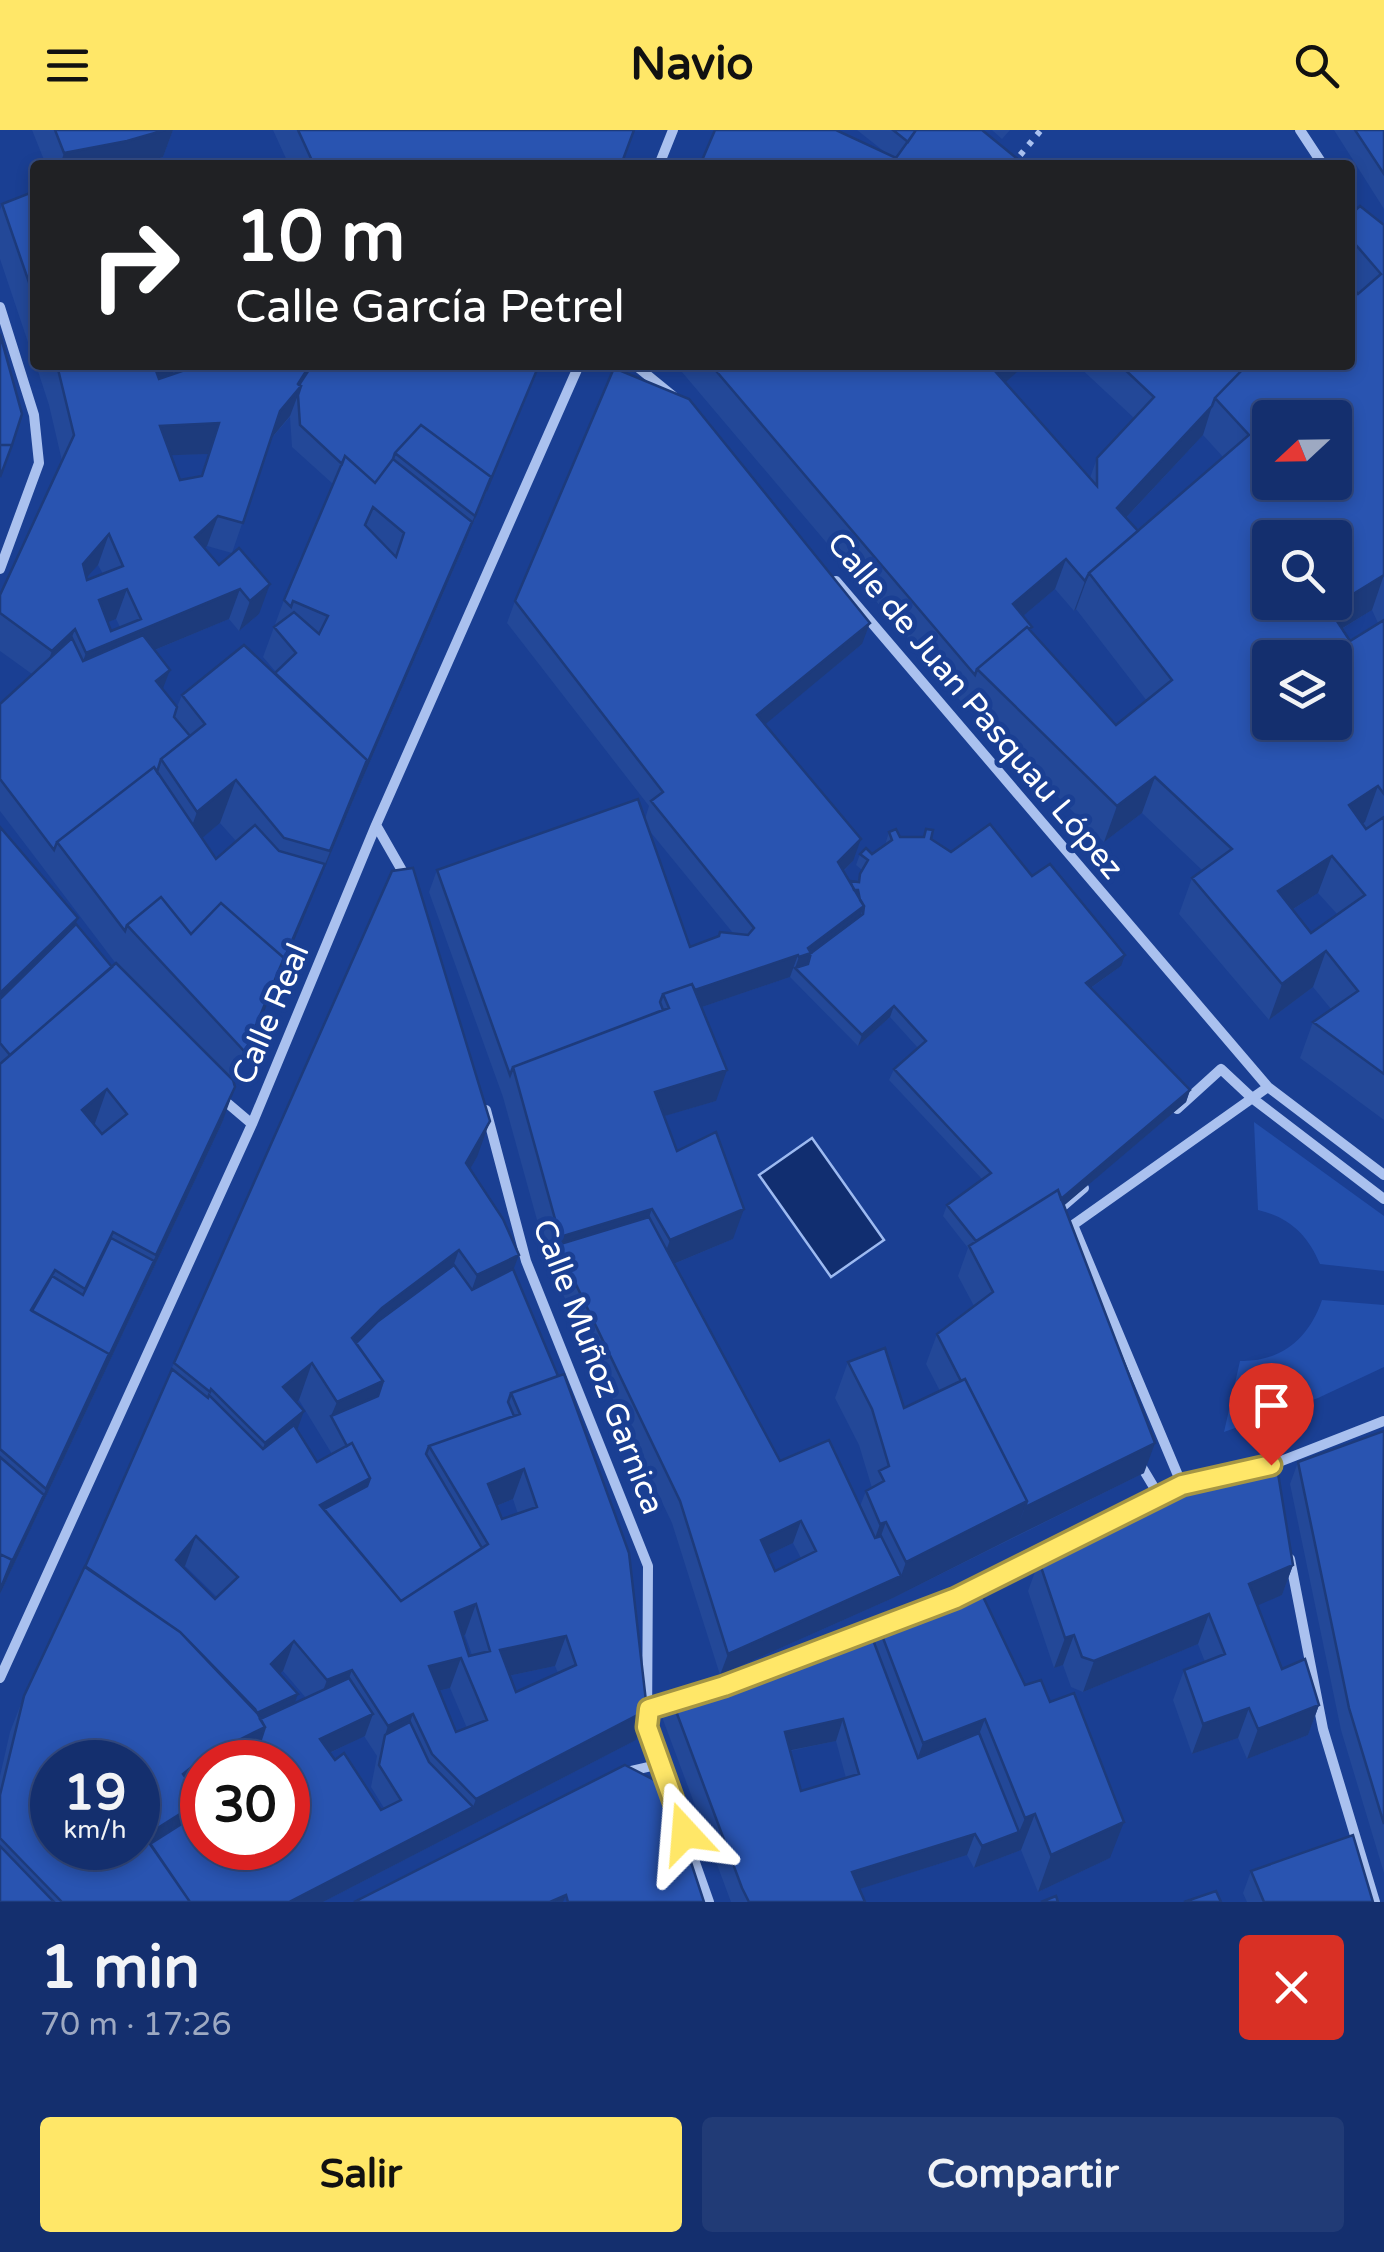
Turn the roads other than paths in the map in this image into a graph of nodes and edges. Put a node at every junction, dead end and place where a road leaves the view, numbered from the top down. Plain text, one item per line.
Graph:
1 (673, 130) edge
2 (1300, 130) edge
3 (661, 160) edge
4 (1320, 160) edge
5 (0, 307) edge
6 (577, 370) edge
7 (641, 370) edge
8 (678, 400) edge
9 (0, 570) edge
10 (828, 572) edge
11 (376, 826) junction
12 (412, 892) edge
13 (1268, 1087) junction
14 (214, 1090) edge
15 (480, 1091) edge
16 (1252, 1098) junction
17 (1172, 1114) edge
18 (252, 1124) junction
19 (1384, 1175) edge
20 (1088, 1184) edge
21 (1384, 1199) edge
22 (1047, 1220) edge
23 (1384, 1421) edge
24 (1137, 1455) edge
25 (1182, 1485) junction
26 (1160, 1496) junction
27 (1175, 1521) edge
28 (1287, 1544) edge
29 (956, 1598) edge
30 (884, 1625) edge
31 (831, 1646) edge
32 (0, 1678) edge
33 (668, 1703) edge
34 (649, 1709) junction
35 (661, 1764) junction
36 (608, 1776) edge
37 (708, 1902) edge
38 (1375, 1902) edge

1 - 3 street
2 - 4 street
5 - 9 street
6 - 11 street, Calle Real
7 - 8 street
10 - 13 street, Calle de Juan Pasquau López
11 - 12 street
11 - 18 street, Calle Real
13 - 16 street
13 - 19 street, Calle de Juan Pasquau López
14 - 18 street
15 - 34 street, Calle Muñoz Garnica
16 - 17 street
16 - 21 street
16 - 25 street
18 - 32 street, Calle Real
20 - 22 street
23 - 25 street
24 - 26 street
25 - 26 street
26 - 27 street
26 - 29 street
28 - 38 street
30 - 31 street
33 - 34 street
34 - 35 street, Calle Muñoz Garnica
35 - 36 street
35 - 37 street, Calle Muñoz Garnica

